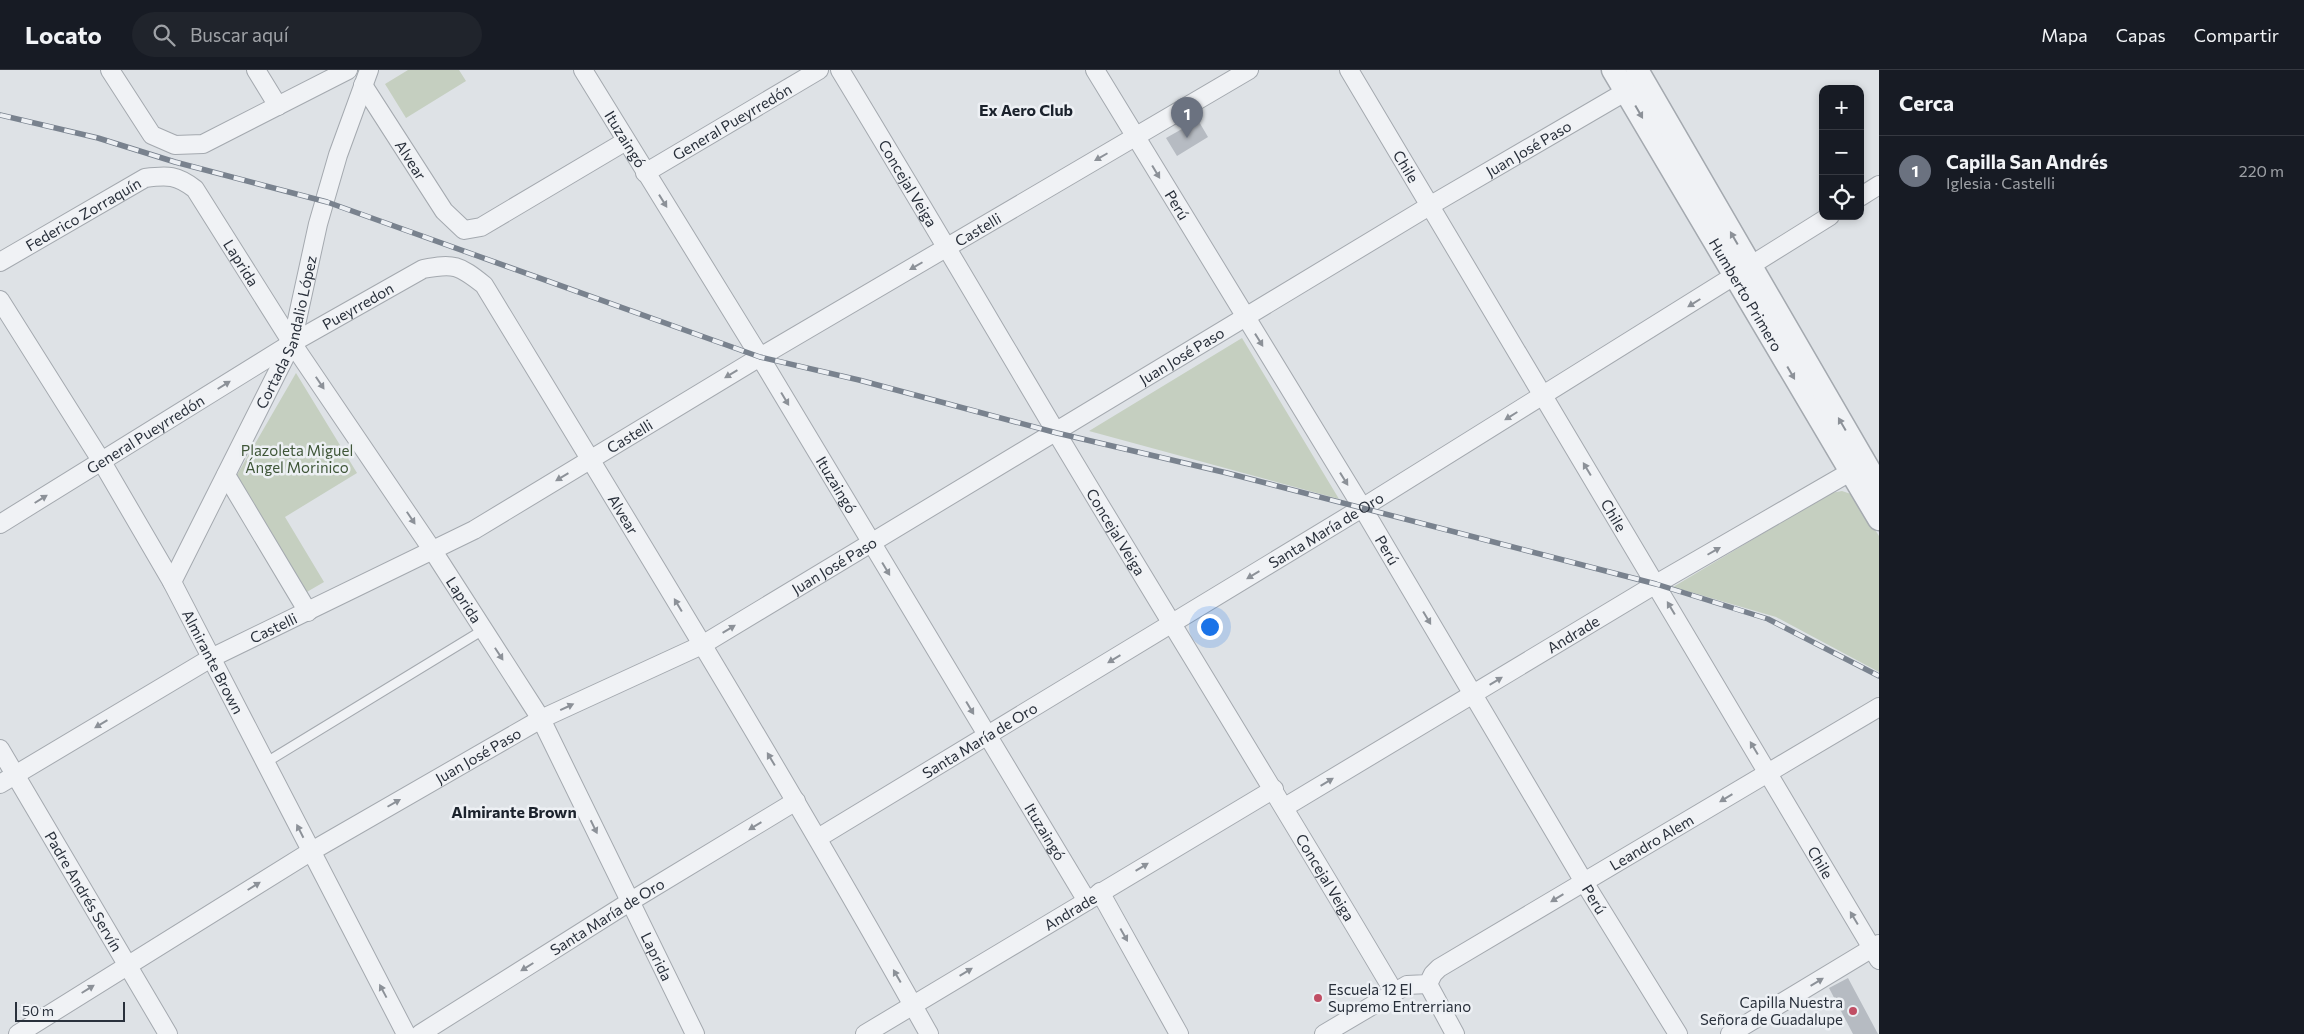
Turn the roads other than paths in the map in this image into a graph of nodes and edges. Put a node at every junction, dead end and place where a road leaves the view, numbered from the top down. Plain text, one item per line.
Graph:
1 (110, 70) edge
2 (256, 70) edge
3 (348, 70) edge
4 (583, 70) edge
5 (819, 70) edge
6 (840, 70) edge
7 (1095, 70) edge
8 (1249, 70) edge
9 (1349, 70) edge
10 (1614, 70) edge
11 (366, 78) edge
12 (1636, 81) edge
13 (278, 106) junction
14 (1135, 137) junction
15 (626, 141) junction
16 (645, 173) junction
17 (1879, 185) edge
18 (195, 189) joint
19 (1864, 194) edge
20 (1431, 205) junction
21 (1824, 220) edge
22 (948, 247) junction
23 (0, 262) edge
24 (422, 269) joint
25 (1743, 272) junction
26 (0, 300) edge
27 (1245, 317) junction
28 (292, 343) junction
29 (760, 357) junction
30 (1542, 396) junction
31 (1057, 433) junction
32 (590, 459) junction
33 (102, 462) junction
34 (1858, 469) junction
35 (226, 475) junction
36 (1879, 487) edge
37 (1362, 508) junction
38 (1879, 519) edge
39 (0, 524) edge
40 (871, 545) junction
41 (433, 550) junction
42 (172, 582) junction
43 (1656, 584) junction
44 (308, 612) junction
45 (1173, 623) junction
46 (483, 630) junction
47 (702, 645) junction
48 (211, 658) junction
49 (1473, 695) junction
50 (1879, 707) edge
51 (541, 719) junction
52 (987, 736) junction
53 (0, 749) edge
54 (265, 763) junction
55 (1768, 773) junction
56 (16, 774) junction
57 (0, 784) edge
58 (1274, 789) junction
59 (796, 801) junction
60 (1285, 807) junction
61 (818, 838) junction
62 (310, 852) junction
63 (1584, 882) junction
64 (1094, 897) junction
65 (631, 901) junction
66 (1877, 951) edge
67 (127, 965) junction
68 (1428, 984) junction
69 (1394, 992) junction
70 (912, 1004) junction
71 (18, 1034) edge
72 (168, 1034) edge
73 (406, 1034) edge
74 (420, 1034) edge
75 (695, 1034) edge
76 (865, 1034) edge
77 (929, 1034) edge
78 (1179, 1034) edge
79 (1324, 1034) edge
80 (1455, 1034) edge
81 (1678, 1034) edge
82 (1730, 1034) edge

1 - 13 street
2 - 13 street
3 - 13 street
4 - 15 street, Ituzaingó
5 - 16 street, General Pueyrredón
6 - 22 street, Concejal Veiga
7 - 14 street, Perú
8 - 14 street, Castelli
9 - 20 street, Chile
10 - 12 street, Humberto Primero
11 - 15 street, Alvear
11 - 28 street, Cortada Sandalio López
12 - 20 street, Juan José Paso
12 - 25 street, Humberto Primero
14 -> 22 street, Castelli
14 -> 27 street, Perú
15 - 16 street, Ituzaingó
16 -> 29 street, Ituzaingó
17 - 19 street
18 - 23 street, Federico Zorraquín
18 - 28 street, Laprida
20 - 27 street, Juan José Paso
20 - 30 street, Chile
21 - 25 street, Santa María de Oro
22 -> 29 street, Castelli
22 - 31 street, Concejal Veiga
24 - 28 street, Pueyrredon
24 - 32 street, Alvear
25 -> 30 street, Santa María de Oro
25 - 34 street, Humberto Primero
26 - 33 street, Almirante Brown
27 - 31 street, Juan José Paso
27 -> 37 street, Perú
33 -> 28 street, General Pueyrredón
28 - 35 street, Cortada Sandalio López
28 -> 41 street, Laprida
29 -> 32 street, Castelli
29 -> 40 street, Ituzaingó
30 -> 37 street, Santa María de Oro
43 -> 30 street, Chile
31 - 40 street, Juan José Paso
31 - 45 street, Concejal Veiga
32 -> 41 street, Castelli
47 -> 32 street, Alvear
39 -> 33 street, General Pueyrredón
33 - 42 street, Almirante Brown
34 - 36 street, Humberto Primero
34 - 38 street, Humberto Primero
43 -> 34 street, Andrade
35 - 42 street, Cortada Sandalio López
35 - 44 street
37 -> 45 street, Santa María de Oro
37 -> 49 street, Perú
47 -> 40 street, Juan José Paso
40 -> 52 street, Ituzaingó
41 - 44 street, Castelli
41 - 46 street, Laprida
42 - 48 street, Almirante Brown
49 -> 43 street, Andrade
55 -> 43 street, Chile
44 - 48 street, Castelli
45 -> 52 street, Santa María de Oro
45 - 58 street, Concejal Veiga
46 -> 51 street, Laprida
46 - 54 lane
51 -> 47 street, Juan José Paso
59 -> 47 street, Alvear
48 - 54 street, Almirante Brown
48 -> 56 street, Castelli
60 -> 49 street, Andrade
49 - 63 street, Perú
50 - 55 street, Leandro Alem
62 -> 51 street, Juan José Paso
51 -> 65 street, Laprida
52 - 61 street, Santa María de Oro
52 - 64 street, Ituzaingó
53 - 56 street, Padre Andrés Servín
62 -> 54 street, Almirante Brown
55 -> 63 street, Leandro Alem
66 -> 55 street, Chile
56 - 57 street, Castelli
56 - 67 street, Padre Andrés Servín
58 - 60 street, Concejal Veiga
64 -> 58 street, Andrade
59 - 61 street, Alvear
59 -> 65 street, Santa María de Oro
60 - 69 street, Concejal Veiga
70 -> 61 street, Alvear
67 -> 62 street, Juan José Paso
73 -> 62 street, Almirante Brown
63 -> 68 street, Leandro Alem
63 - 81 street, Perú
70 -> 64 street, Andrade
64 -> 78 street, Ituzaingó
65 -> 74 street, Santa María de Oro
65 - 75 street, Laprida
82 -> 66 street
71 -> 67 street, Juan José Paso
67 - 72 street, Padre Andrés Servín
68 - 69 street
68 - 80 street
69 - 79 street
70 - 76 street, Andrade
70 - 77 street, Alvear

